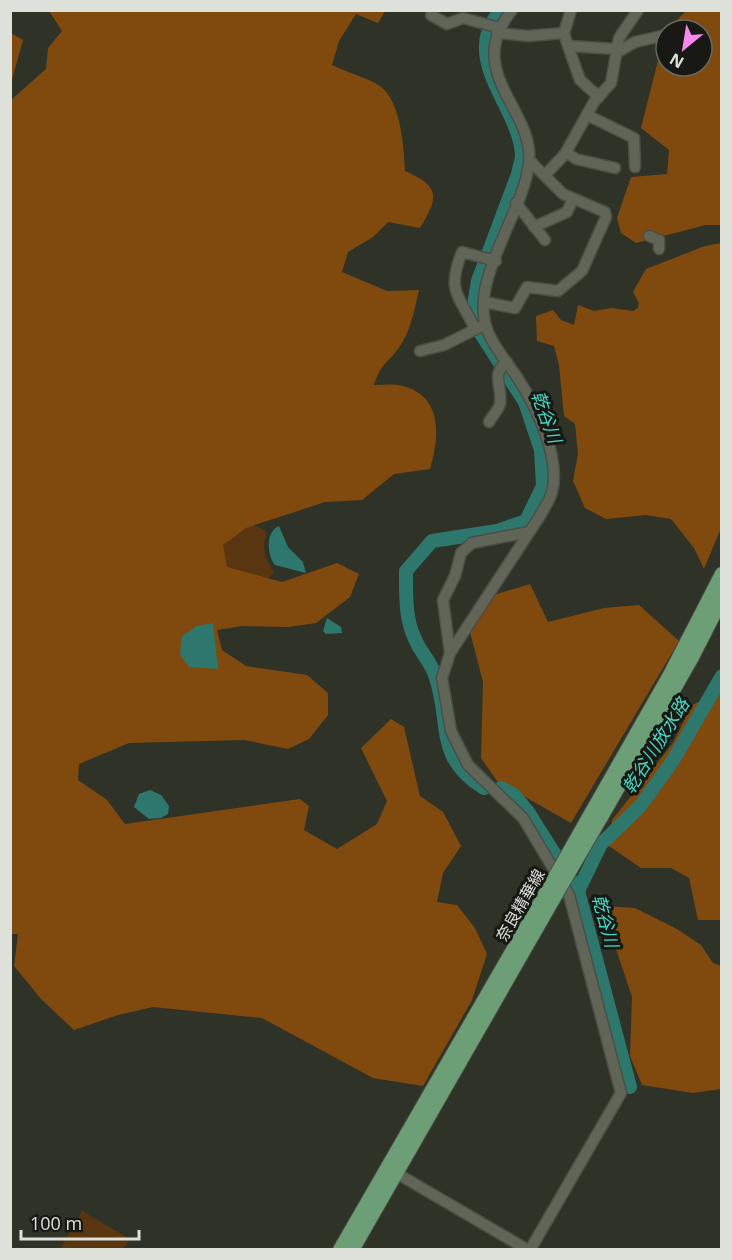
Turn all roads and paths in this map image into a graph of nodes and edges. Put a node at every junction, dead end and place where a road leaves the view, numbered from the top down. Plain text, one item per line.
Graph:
1 (512, 10) edge
2 (571, 10) edge
3 (638, 10) edge
4 (431, 15) dead end
5 (495, 28) junction
6 (564, 33) junction
7 (654, 38) edge
8 (569, 46) junction
9 (616, 51) junction
10 (599, 97) junction
11 (587, 115) junction
12 (566, 152) junction
13 (530, 161) junction
14 (635, 167) dead end
15 (615, 168) dead end
16 (545, 175) junction
17 (573, 199) junction
18 (516, 204) junction
19 (534, 227) junction
20 (649, 236) dead end
21 (545, 240) dead end
22 (659, 249) dead end
23 (491, 259) junction
24 (484, 302) junction
25 (480, 327) junction
26 (420, 351) dead end
27 (504, 364) junction
28 (489, 422) dead end
29 (529, 532) junction
30 (722, 574) edge
31 (722, 598) edge
32 (450, 653) junction
33 (596, 814) junction
34 (392, 1171) junction
35 (340, 1250) edge
36 (352, 1250) edge
37 (529, 1250) edge

1 - 5 street
2 - 6 street
3 - 9 street
4 - 5 street
5 - 6 street
5 - 13 street
6 - 8 street
7 - 9 street
8 - 9 street
8 - 10 street
9 - 10 street
10 - 11 street
11 - 12 street
11 - 14 street
12 - 15 street
12 - 16 street
13 - 16 street
13 - 18 street
16 - 17 street
17 - 19 street
17 - 24 street
18 - 19 street
18 - 23 street
19 - 21 street
20 - 22 street
23 - 24 street
23 - 25 street
24 - 25 street
25 - 26 street
25 - 27 street
27 - 28 street
27 - 29 street
29 - 32 street
29 - 32 street
30 - 33 main road, 奈良精華線
31 - 33 main road, 奈良精華線
32 - 37 street
33 - 34 main road, 奈良精華線, bridge
34 - 35 main road, 奈良精華線
34 - 36 main road, 奈良精華線
34 - 37 street

